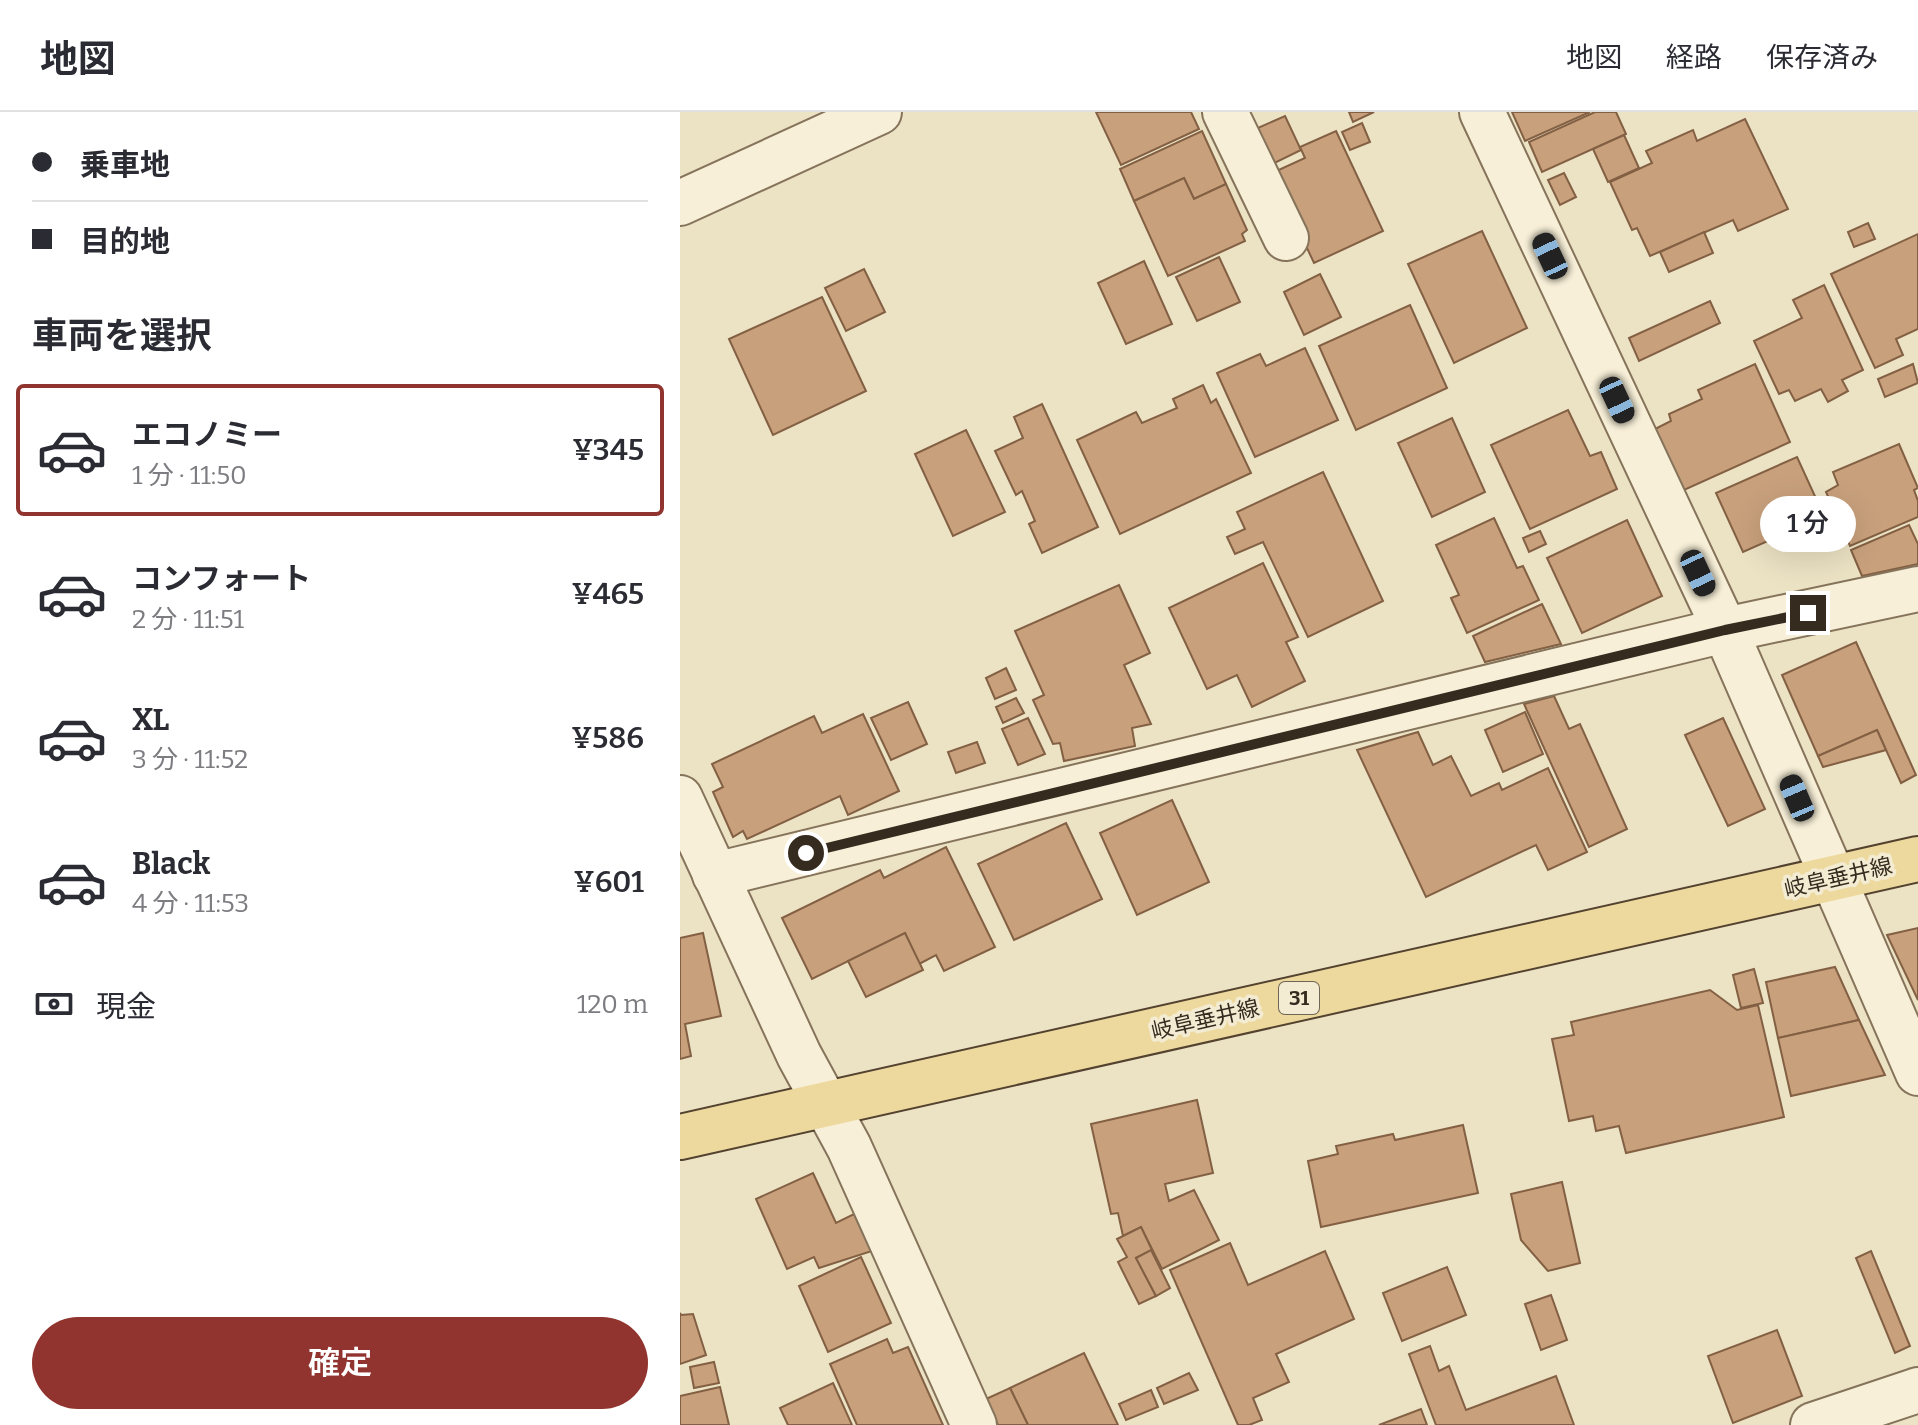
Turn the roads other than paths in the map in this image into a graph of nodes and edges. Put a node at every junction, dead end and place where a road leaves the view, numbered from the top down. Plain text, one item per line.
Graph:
1 (879, 112) edge
2 (1225, 112) edge
3 (1482, 112) edge
4 (680, 203) edge
5 (1286, 238) dead end
6 (1918, 589) edge
7 (1725, 630) junction
8 (680, 798) edge
9 (1918, 859) edge
10 (715, 875) junction
11 (1831, 878) junction
12 (1918, 1073) edge
13 (827, 1104) junction
14 (680, 1137) edge
15 (1918, 1390) edge
16 (974, 1425) edge
17 (1813, 1425) edge

1 - 4 street
2 - 5 street
3 - 7 street
6 - 7 street
7 - 10 street
7 - 11 street
8 - 10 street
9 - 11 main road, 岐阜垂井線 / 31
10 - 13 street
11 - 12 street
11 - 13 main road, 岐阜垂井線 / 31
13 - 14 main road, 岐阜垂井線 / 31
13 - 16 street
15 - 17 street

